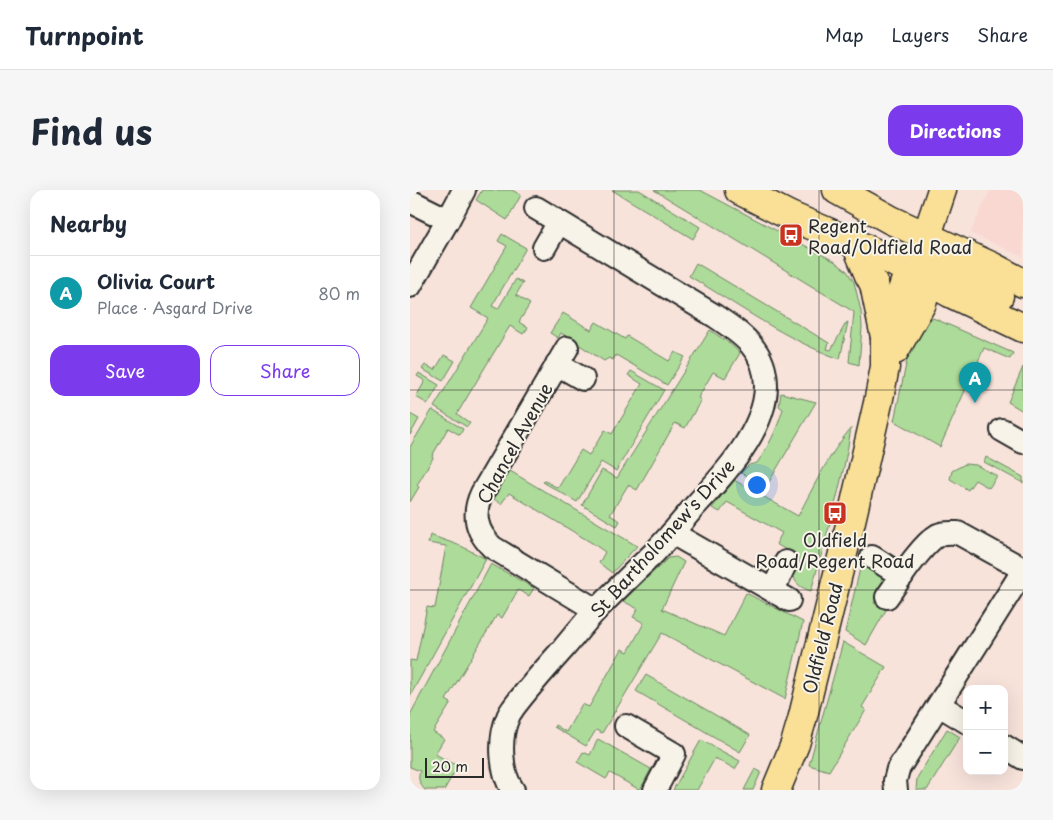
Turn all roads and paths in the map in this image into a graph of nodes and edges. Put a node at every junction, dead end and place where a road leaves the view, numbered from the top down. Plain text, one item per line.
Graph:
1 (464, 190) edge
2 (739, 190) edge
3 (837, 190) edge
4 (942, 190) edge
5 (410, 201) edge
6 (536, 208) dead end
7 (448, 220) junction
8 (559, 222) junction
9 (925, 240) junction
10 (856, 244) junction
11 (544, 248) dead end
12 (919, 275) junction
13 (1023, 282) edge
14 (410, 286) edge
15 (1023, 308) edge
16 (1023, 328) edge
17 (885, 337) junction
18 (885, 366) junction
19 (583, 379) dead end
20 (1002, 430) dead end
21 (1023, 442) edge
22 (672, 533) junction
23 (872, 557) dead end
24 (786, 562) dead end
25 (1023, 570) edge
26 (902, 576) junction
27 (887, 597) dead end
28 (596, 610) junction
29 (939, 705) junction
30 (963, 720) edge
31 (626, 726) dead end
32 (1008, 749) edge
33 (1023, 758) edge
34 (513, 790) edge
35 (655, 790) edge
36 (776, 790) edge
37 (896, 790) edge

1 - 7 street
2 - 10 main road
3 - 9 main road
4 - 9 main road, Oldfield Road
5 - 7 street
6 - 8 street, St Bartholomew's Drive
7 - 14 street
8 - 11 street
8 - 22 street, St Bartholomew's Drive
9 - 12 main road, Oldfield Road
9 - 13 main road
9 - 15 main road
10 - 12 main road
10 - 17 main road
12 - 16 main road
12 - 17 main road, Oldfield Road
12 - 18 main road, Oldfield Road
17 - 18 main road, Oldfield Road
18 - 36 main road, Oldfield Road
19 - 28 street, Chancel Avenue
20 - 21 street
22 - 24 street
22 - 28 street, St Bartholomew's Drive
23 - 26 street
25 - 26 street
25 - 29 street
26 - 27 street
28 - 34 street, St Bartholomew's Drive
29 - 30 street
29 - 37 street
31 - 35 street
32 - 33 street

